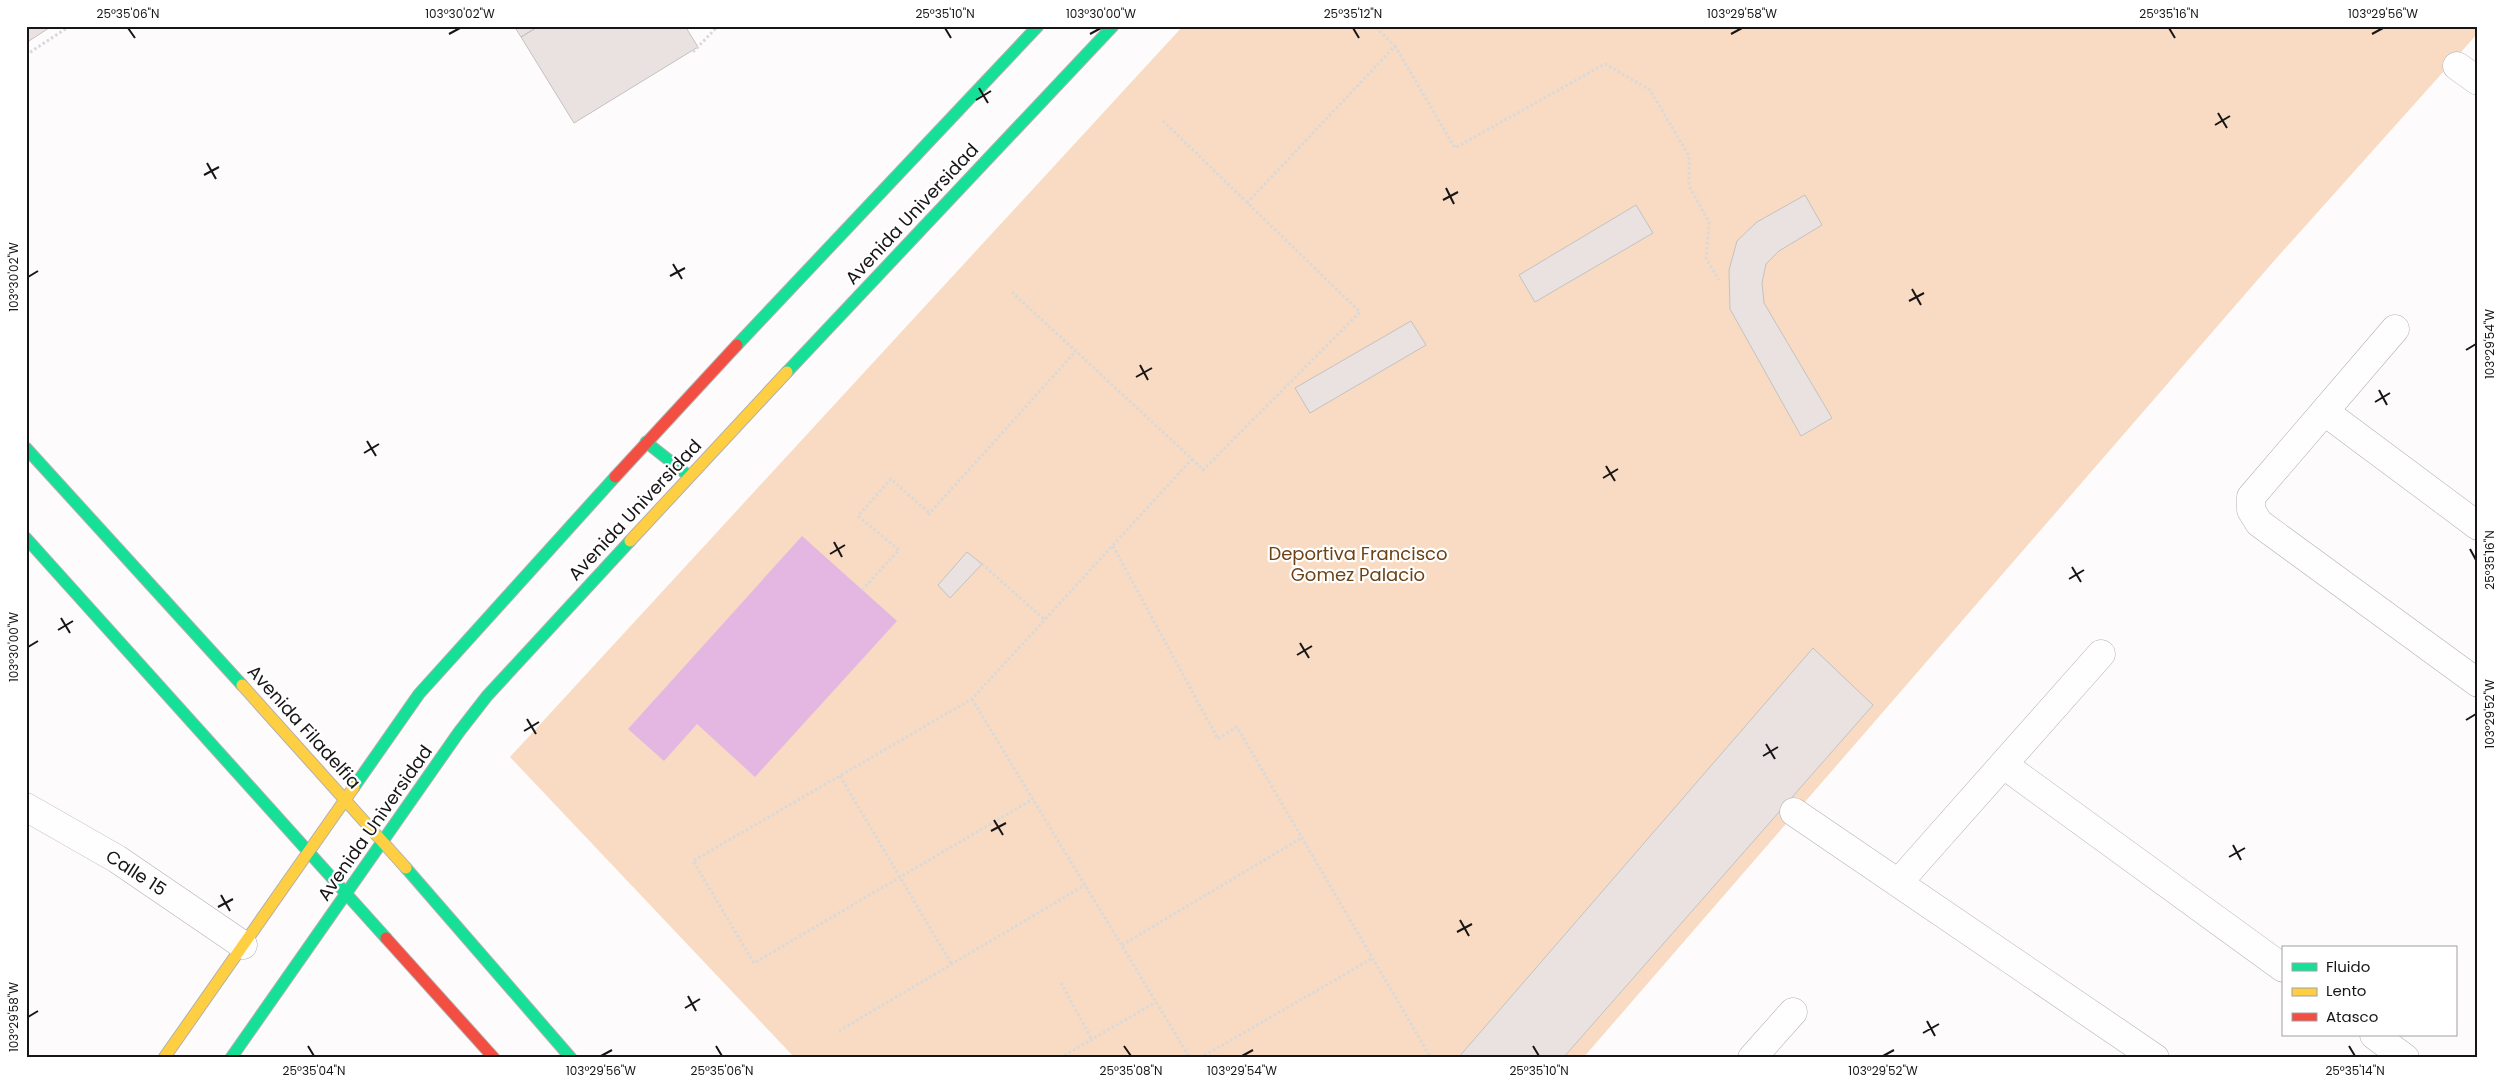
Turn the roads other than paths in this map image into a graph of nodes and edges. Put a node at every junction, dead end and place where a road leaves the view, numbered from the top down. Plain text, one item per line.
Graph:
1 (1038, 26) edge
2 (1113, 26) edge
3 (2395, 329) dead end
4 (2325, 412) junction
5 (646, 442) junction
6 (26, 448) edge
7 (689, 476) junction
8 (2478, 526) edge
9 (26, 538) edge
10 (2101, 654) dead end
11 (2478, 682) edge
12 (2004, 765) junction
13 (346, 799) junction
14 (26, 808) edge
15 (1794, 812) dead end
16 (382, 842) junction
17 (308, 852) junction
18 (1898, 883) junction
19 (347, 895) junction
20 (243, 945) junction
21 (2282, 967) edge
22 (1793, 1012) dead end
23 (2375, 1036) edge
24 (164, 1058) edge
25 (231, 1058) edge
26 (494, 1058) edge
27 (571, 1058) edge
28 (1752, 1058) edge
29 (2155, 1058) edge
30 (2405, 1058) edge

1 - 5 street, Avenida Universidad
2 - 7 street, Avenida Universidad
3 - 4 street
4 - 8 street
4 - 11 street
5 - 7 street
5 - 13 street, Avenida Universidad
6 - 13 street, Avenida Filadelfia
7 - 16 street, Avenida Universidad
9 - 17 street
10 - 12 street
12 - 18 street
12 - 21 street
13 - 16 street, Avenida Filadelfia
13 - 17 street, Avenida Universidad
14 - 20 street, Calle 15
15 - 18 street
16 - 19 street, Avenida Universidad
16 - 27 street, Avenida Filadelfia
17 - 19 street
17 - 20 street, Avenida Universidad
18 - 29 street
19 - 25 street, Avenida Universidad
19 - 26 street
20 - 24 street, Avenida Universidad
22 - 28 street
23 - 30 street

